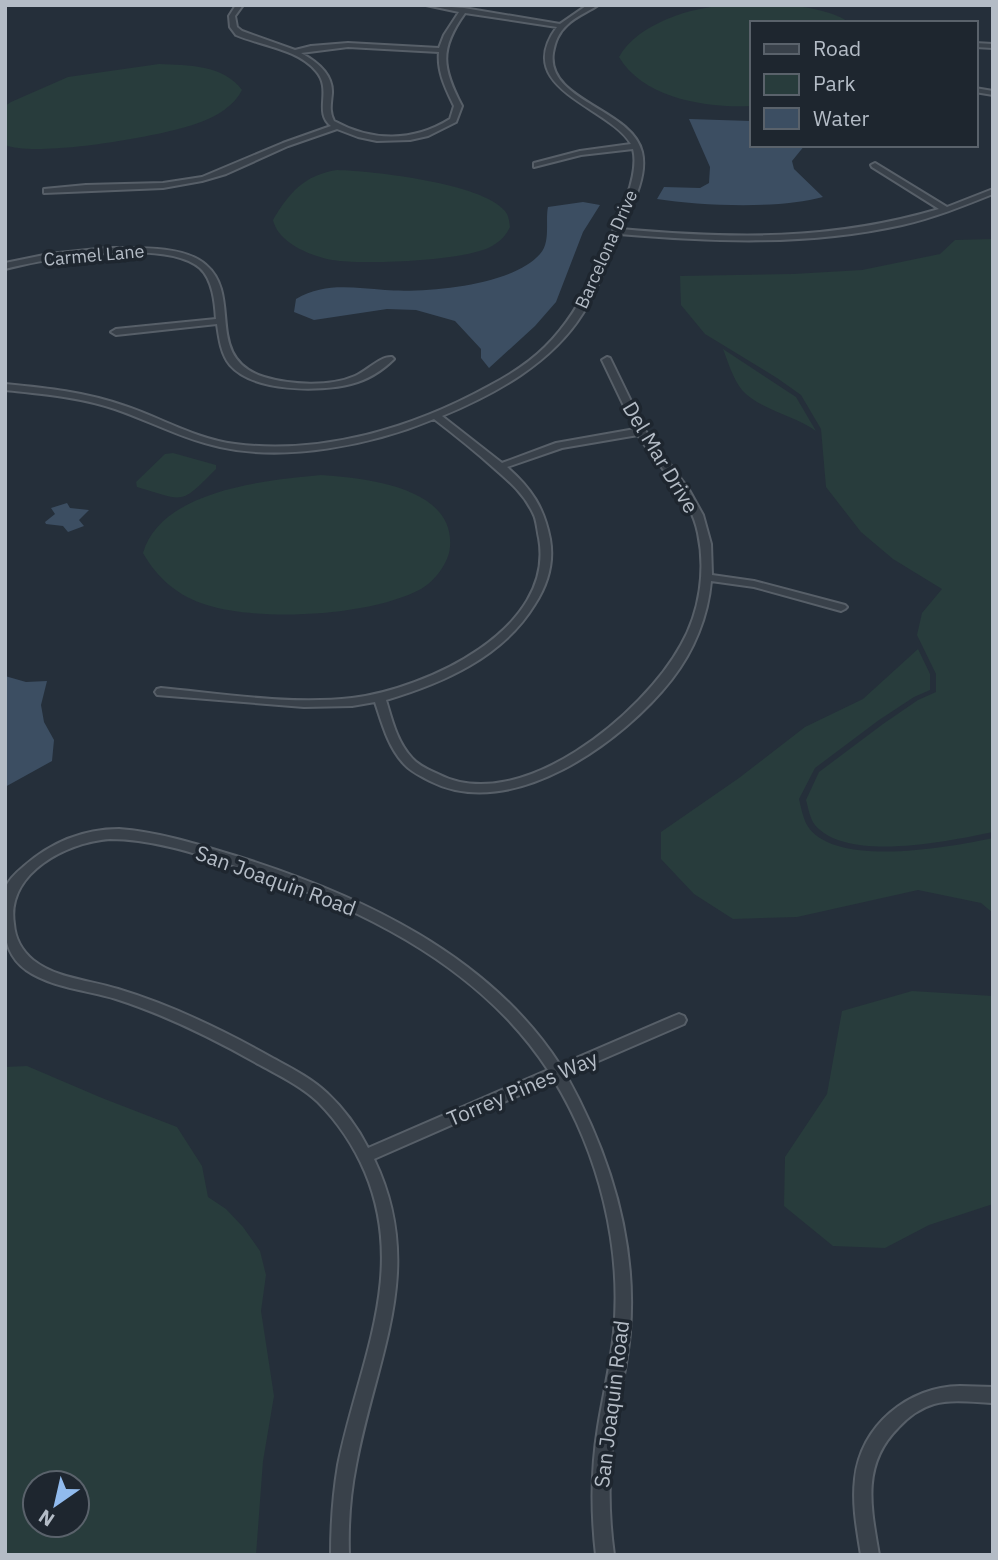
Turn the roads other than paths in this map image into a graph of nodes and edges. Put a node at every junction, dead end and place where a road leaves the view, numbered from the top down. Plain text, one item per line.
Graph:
1 (240, 5) edge
2 (429, 5) edge
3 (595, 5) edge
4 (464, 10) junction
5 (562, 26) junction
6 (441, 50) junction
7 (293, 53) junction
8 (337, 127) junction
9 (636, 146) junction
10 (537, 165) dead end
11 (875, 166) dead end
12 (47, 191) dead end
13 (993, 191) edge
14 (946, 210) junction
15 (615, 231) junction
16 (5, 266) edge
17 (221, 321) junction
18 (116, 331) dead end
19 (390, 359) dead end
20 (607, 360) dead end
21 (5, 387) edge
22 (434, 415) junction
23 (640, 431) junction
24 (499, 467) junction
25 (705, 577) junction
26 (841, 607) dead end
27 (161, 692) dead end
28 (379, 696) junction
29 (8, 940) edge
30 (679, 1020) dead end
31 (556, 1073) junction
32 (365, 1156) junction
33 (993, 1395) edge
34 (340, 1555) edge
35 (605, 1555) edge
36 (870, 1555) edge

1 - 7 street
2 - 4 street
3 - 5 street
4 - 5 street
4 - 6 street
5 - 9 street
6 - 7 street
6 - 8 street
7 - 8 street
8 - 12 street
9 - 10 street
9 - 15 street, Barcelona Drive
11 - 14 street
13 - 14 street
14 - 15 street
15 - 22 street, Barcelona Drive
16 - 17 street, Carmel Lane
17 - 18 street
17 - 19 street, Carmel Lane
20 - 23 street, Del Mar Drive
21 - 22 street, Barcelona Drive
22 - 24 street
23 - 24 street
23 - 25 street, Del Mar Drive
24 - 28 street
25 - 26 street
25 - 28 street, Del Mar Drive
27 - 28 street
29 - 31 street, San Joaquin Road
29 - 32 street, San Joaquin Road
30 - 31 street, Torrey Pines Way
31 - 32 street, Torrey Pines Way
31 - 35 street, San Joaquin Road
32 - 34 street, San Joaquin Road
33 - 36 street

